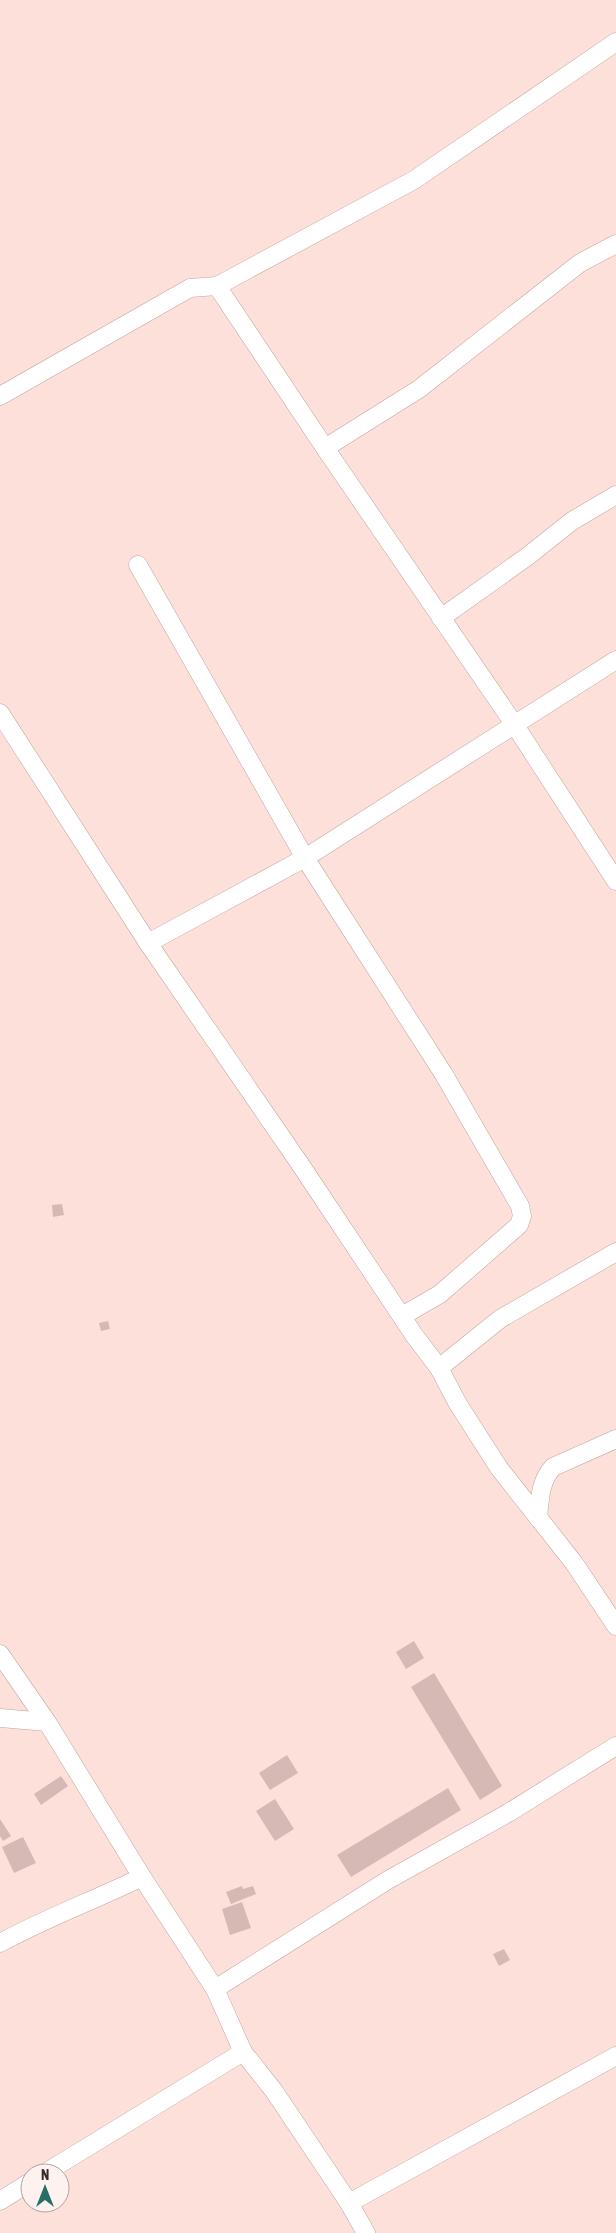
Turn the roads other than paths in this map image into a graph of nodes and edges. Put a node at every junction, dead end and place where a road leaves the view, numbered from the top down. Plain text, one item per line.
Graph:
1 (616, 42) edge
2 (616, 244) edge
3 (217, 286) junction
4 (0, 396) edge
5 (325, 448) junction
6 (616, 495) edge
7 (138, 565) dead end
8 (441, 618) junction
9 (616, 660) edge
10 (0, 713) edge
11 (514, 724) junction
12 (305, 858) junction
13 (616, 881) edge
14 (148, 943) junction
15 (616, 1252) edge
16 (402, 1316) junction
17 (439, 1368) junction
18 (616, 1439) edge
19 (538, 1518) junction
20 (616, 1626) edge
21 (0, 1654) edge
22 (0, 1718) edge
23 (47, 1722) junction
24 (616, 1746) edge
25 (142, 1877) junction
26 (0, 1943) edge
27 (215, 1989) junction
28 (243, 2052) junction
29 (616, 2056) edge
30 (61, 2163) edge
31 (20, 2188) edge
32 (0, 2201) edge
33 (350, 2203) junction
34 (366, 2233) edge

1 - 3 street
2 - 5 street
3 - 4 street
3 - 5 street
5 - 8 street
6 - 8 street
7 - 12 street
8 - 11 street
9 - 11 street
10 - 14 street
11 - 12 street
11 - 13 street
12 - 14 street
12 - 16 street
14 - 16 street
15 - 17 street
16 - 17 street
17 - 19 street
18 - 19 street
19 - 20 street
21 - 23 street
22 - 23 street
23 - 25 street
24 - 27 street
25 - 26 street
25 - 27 street
27 - 28 street
28 - 30 street
28 - 33 street
29 - 33 street
31 - 32 street
33 - 34 street

